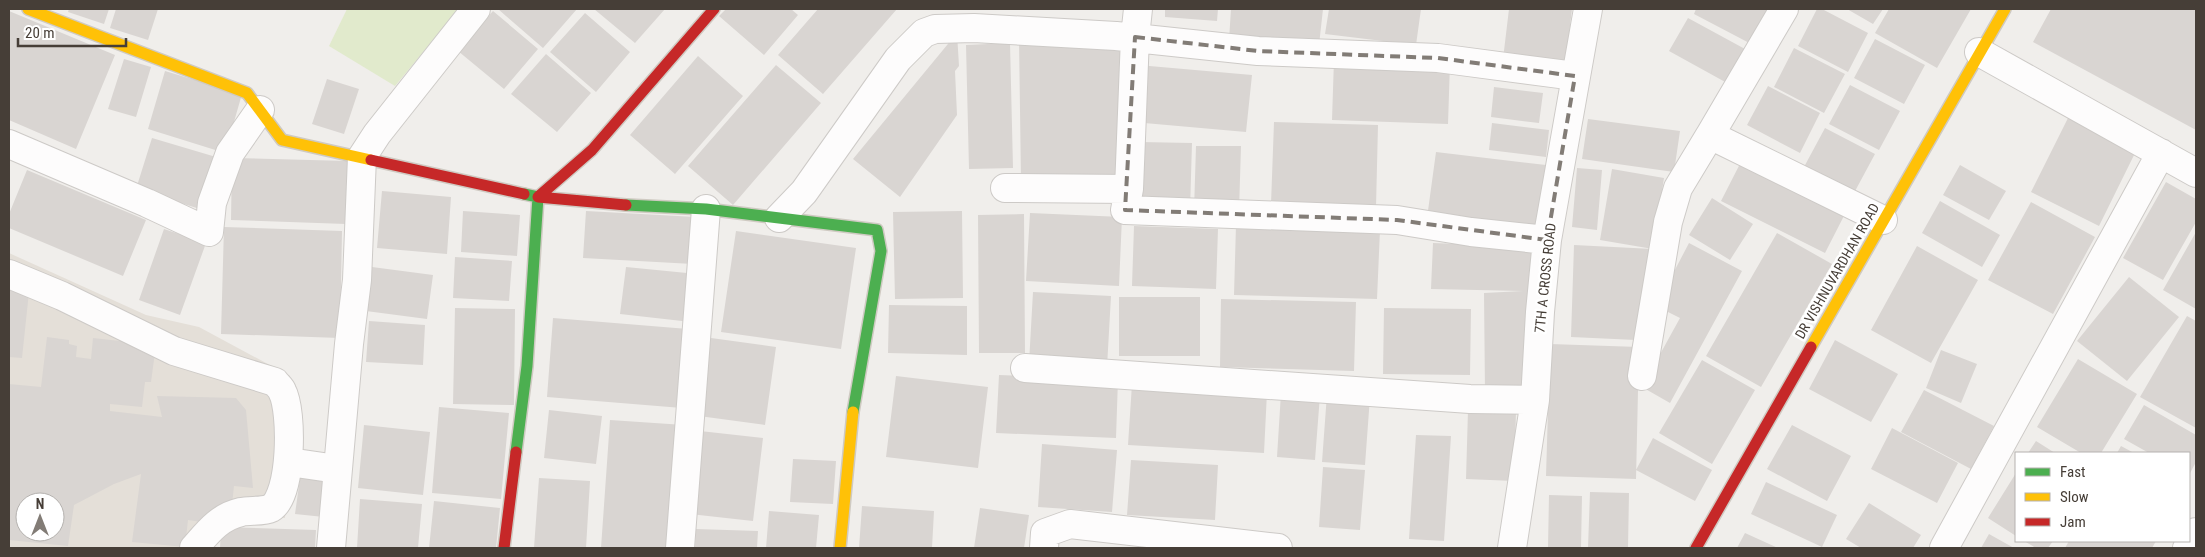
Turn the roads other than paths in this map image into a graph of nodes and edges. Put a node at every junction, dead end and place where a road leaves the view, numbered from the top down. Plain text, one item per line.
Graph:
1 (28, 9) edge
2 (476, 9) edge
3 (714, 9) edge
4 (1138, 9) edge
5 (1588, 9) edge
6 (1784, 9) edge
7 (2005, 9) edge
8 (1135, 38) junction
9 (1980, 52) junction
10 (1575, 76) junction
11 (260, 110) junction
12 (1710, 135) junction
13 (9, 144) edge
14 (2161, 153) junction
15 (362, 157) junction
16 (2196, 173) edge
17 (1005, 188) dead end
18 (1129, 189) junction
19 (538, 197) junction
20 (706, 209) junction
21 (779, 218) junction
22 (1883, 220) junction
23 (1547, 240) junction
24 (9, 274) edge
25 (1025, 368) dead end
26 (1642, 376) dead end
27 (1535, 400) junction
28 (289, 462) junction
29 (337, 469) junction
30 (2196, 532) edge
31 (194, 548) edge
32 (331, 548) edge
33 (504, 548) edge
34 (680, 548) edge
35 (840, 548) edge
36 (1044, 548) edge
37 (1278, 548) edge
38 (1512, 548) edge
39 (1696, 548) edge
40 (1944, 548) edge
41 (2187, 548) edge

1 - 11 street
2 - 15 street
3 - 19 street
4 - 8 street
5 - 10 street, 7TH A CROSS ROAD
6 - 12 street
7 - 9 street, DR VISHNUVARDHAN ROAD
8 - 10 street
8 - 18 street
8 - 21 street
9 - 14 street
9 - 22 street, DR VISHNUVARDHAN ROAD
10 - 23 street, 7TH A CROSS ROAD
11 - 13 street
11 - 15 street
12 - 22 street
12 - 26 street
14 - 16 street
14 - 40 street
15 - 19 street
15 - 29 street
17 - 18 street
18 - 23 street
19 - 20 street
19 - 33 street
20 - 21 street
20 - 34 street
21 - 35 street
22 - 39 street, DR VISHNUVARDHAN ROAD
23 - 27 street, 7TH A CROSS ROAD
24 - 28 street
25 - 27 street
27 - 38 street, 7TH A CROSS ROAD
28 - 29 street
28 - 31 street
29 - 32 street
30 - 41 street
36 - 37 street

